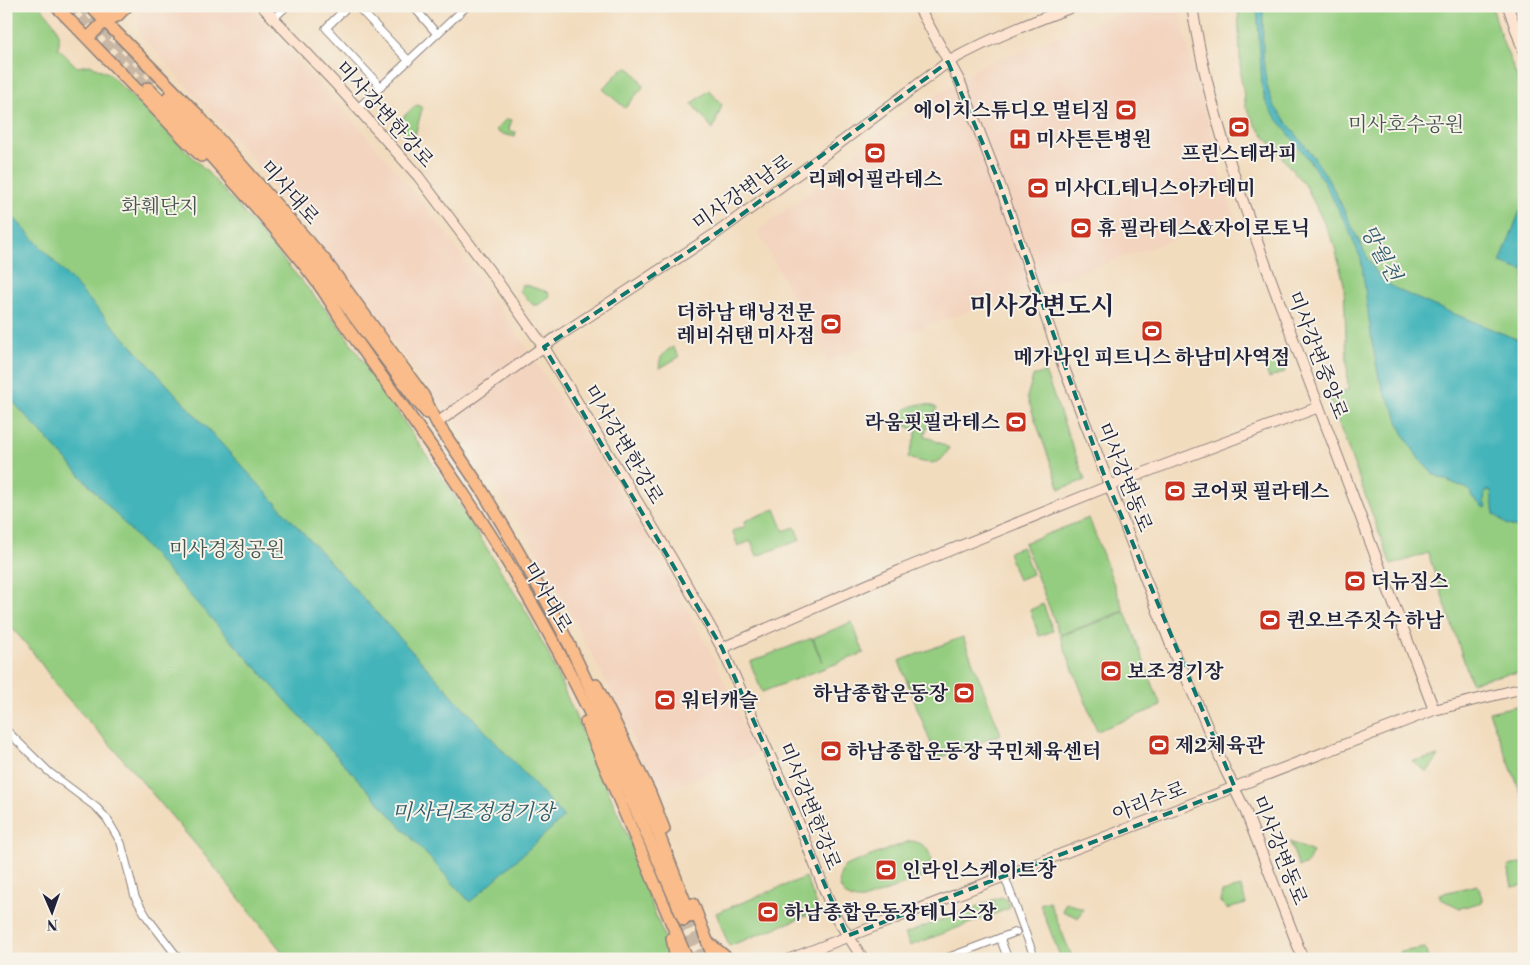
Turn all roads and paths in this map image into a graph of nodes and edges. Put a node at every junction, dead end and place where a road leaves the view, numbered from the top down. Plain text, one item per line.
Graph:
1 (56, 6) edge
2 (90, 6) edge
3 (114, 6) edge
4 (127, 6) edge
5 (262, 6) edge
6 (287, 6) edge
7 (348, 6) edge
8 (357, 6) edge
9 (413, 6) edge
10 (467, 6) edge
11 (918, 6) edge
12 (1075, 6) edge
13 (1192, 6) edge
14 (1508, 6) edge
15 (274, 18) junction
16 (105, 21) junction
17 (437, 34) junction
18 (88, 38) junction
19 (1524, 53) edge
20 (409, 61) junction
21 (948, 62) junction
22 (152, 87) junction
23 (381, 87) junction
24 (358, 108) junction
25 (544, 347) junction
26 (1319, 408) junction
27 (437, 423) junction
28 (1109, 486) junction
29 (722, 648) junction
30 (558, 650) junction
31 (1524, 688) edge
32 (1434, 710) junction
33 (6, 730) edge
34 (1235, 788) junction
35 (1004, 875) junction
36 (691, 917) junction
37 (672, 924) junction
38 (1016, 932) dead end
39 (847, 936) junction
40 (1000, 938) junction
41 (708, 942) junction
42 (963, 955) edge
43 (179, 959) edge
44 (676, 959) edge
45 (687, 959) edge
46 (714, 959) edge
47 (728, 959) edge
48 (790, 959) edge
49 (863, 959) edge
50 (944, 959) edge
51 (1008, 959) edge
52 (1035, 959) edge
53 (1303, 959) edge

1 - 18 main road, 미사대로
2 - 16 main road, 미사대로
3 - 16 main road
4 - 16 main road
5 - 15 main road, 미사강변한강로
6 - 15 street
7 - 23 street
8 - 20 street
9 - 17 street
10 - 17 street
11 - 21 main road, 미사강변동로
12 - 21 main road, 미사강변남로
13 - 26 main road, 미사강변중앙로
14 - 19 main road
15 - 24 main road, 미사강변한강로
16 - 18 main road
16 - 22 main road, 미사대로
17 - 20 street
18 - 22 main road, 미사대로
20 - 23 street
21 - 25 main road, 미사강변남로
21 - 28 main road, 미사강변동로
22 - 27 main road, 미사대로
22 - 30 main road, 미사대로
23 - 24 street
24 - 25 main road, 미사강변한강로
25 - 27 main road, 미사강변남로
25 - 29 main road, 미사강변한강로
26 - 28 main road
26 - 32 main road, 미사강변중앙로
27 - 36 main road, 미사대로
28 - 29 main road
28 - 34 main road, 미사강변동로
29 - 39 main road, 미사강변한강로
30 - 36 main road, 미사대로
30 - 37 main road
31 - 32 main road, 아리수로
32 - 34 main road, 아리수로
33 - 43 street
34 - 35 main road, 아리수로
34 - 53 main road, 미사강변동로
35 - 39 main road, 아리수로
35 - 52 street
36 - 37 main road
36 - 41 main road
37 - 44 main road
37 - 45 main road
38 - 40 street
39 - 48 main road, 아리수로
39 - 49 main road, 미사강변한강로
40 - 42 street
40 - 51 street
41 - 46 main road
41 - 47 main road
42 - 50 street

